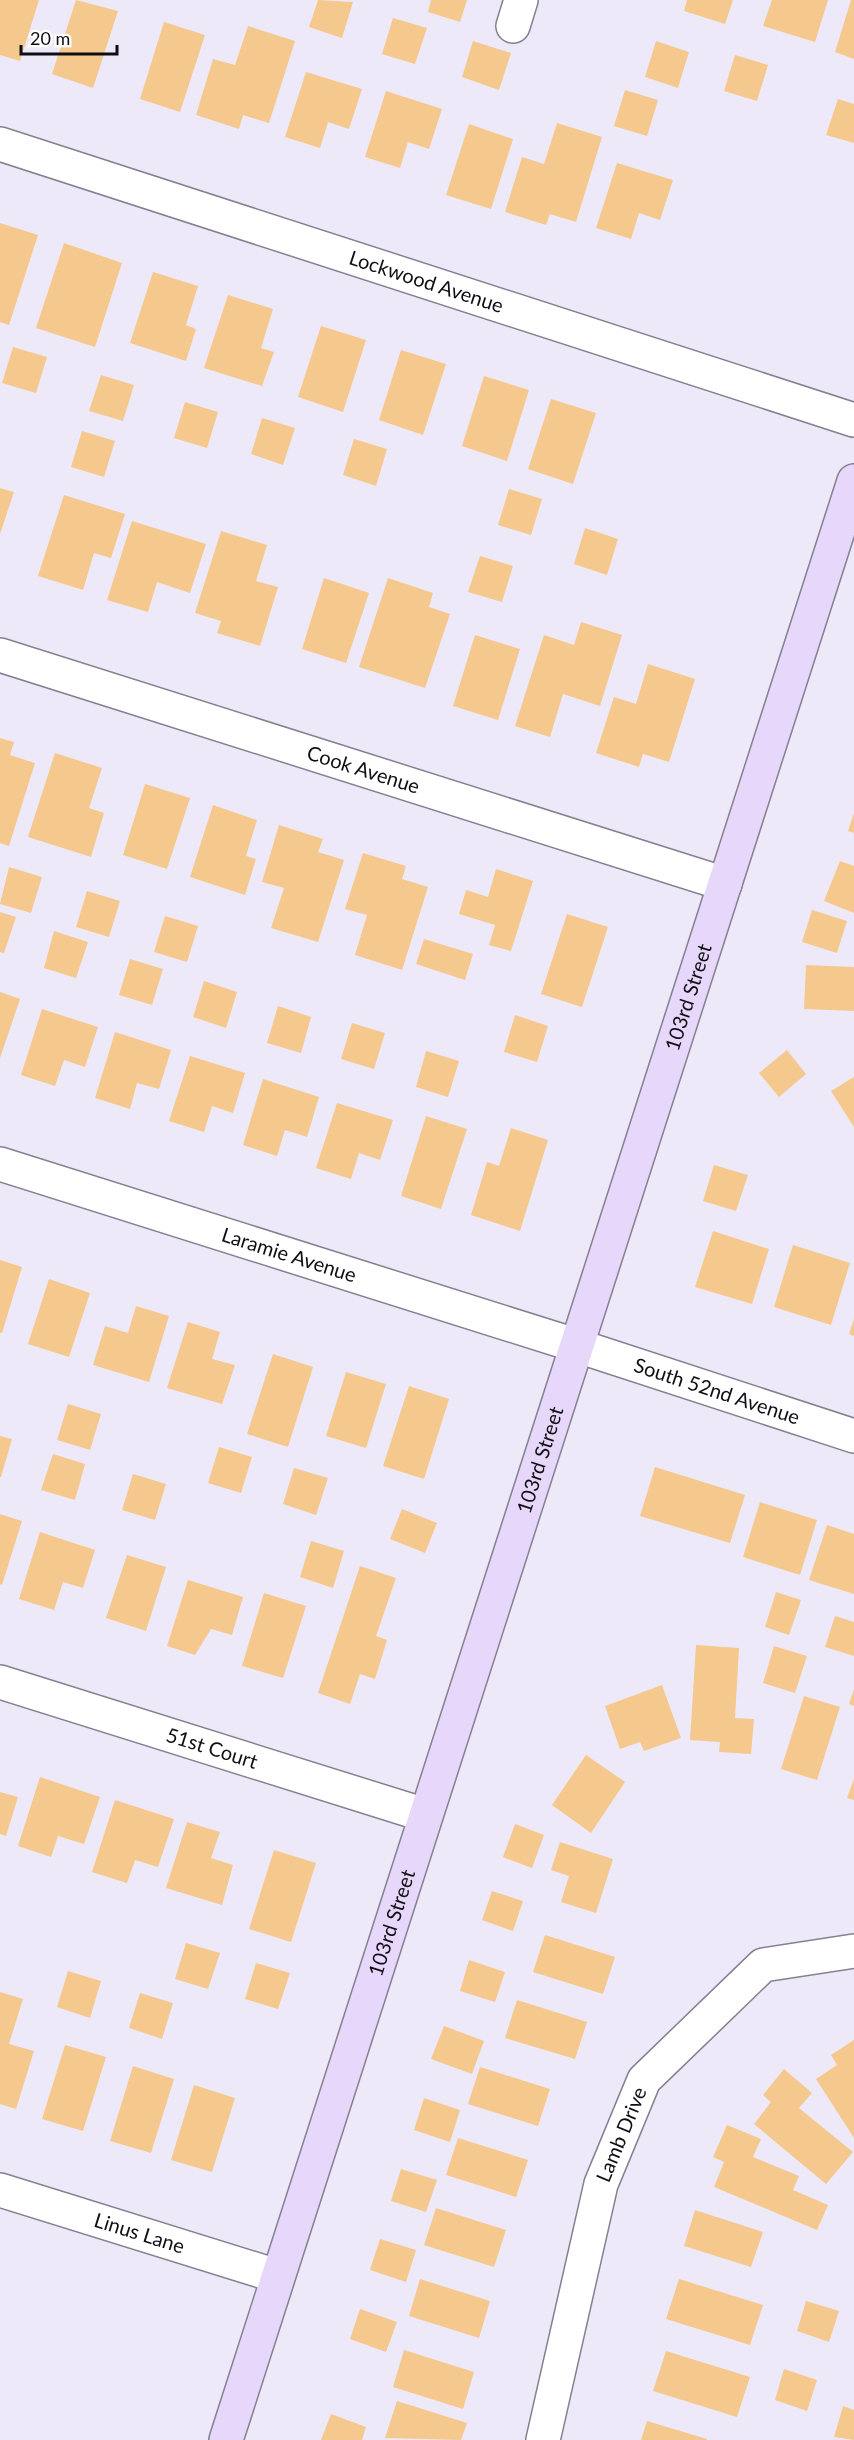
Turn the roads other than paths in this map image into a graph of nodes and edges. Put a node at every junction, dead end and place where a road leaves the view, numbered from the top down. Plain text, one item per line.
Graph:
1 (0, 144) edge
2 (854, 420) edge
3 (854, 481) edge
4 (0, 655) edge
5 (725, 884) junction
6 (0, 1164) edge
7 (578, 1346) junction
8 (854, 1436) edge
9 (0, 1682) edge
10 (425, 1815) junction
11 (854, 1951) edge
12 (0, 2190) edge
13 (278, 2276) junction
14 (226, 2440) edge
15 (543, 2440) edge

1 - 2 street, Lockwood Avenue
3 - 5 main road, 103rd Street
4 - 5 street, Cook Avenue
5 - 7 main road, 103rd Street
6 - 7 street, Laramie Avenue
7 - 8 street, South 52nd Avenue
7 - 10 main road, 103rd Street
9 - 10 street, 51st Court
10 - 13 main road, 103rd Street
11 - 15 street, Lamb Drive
12 - 13 street, Linus Lane
13 - 14 main road, 103rd Street

